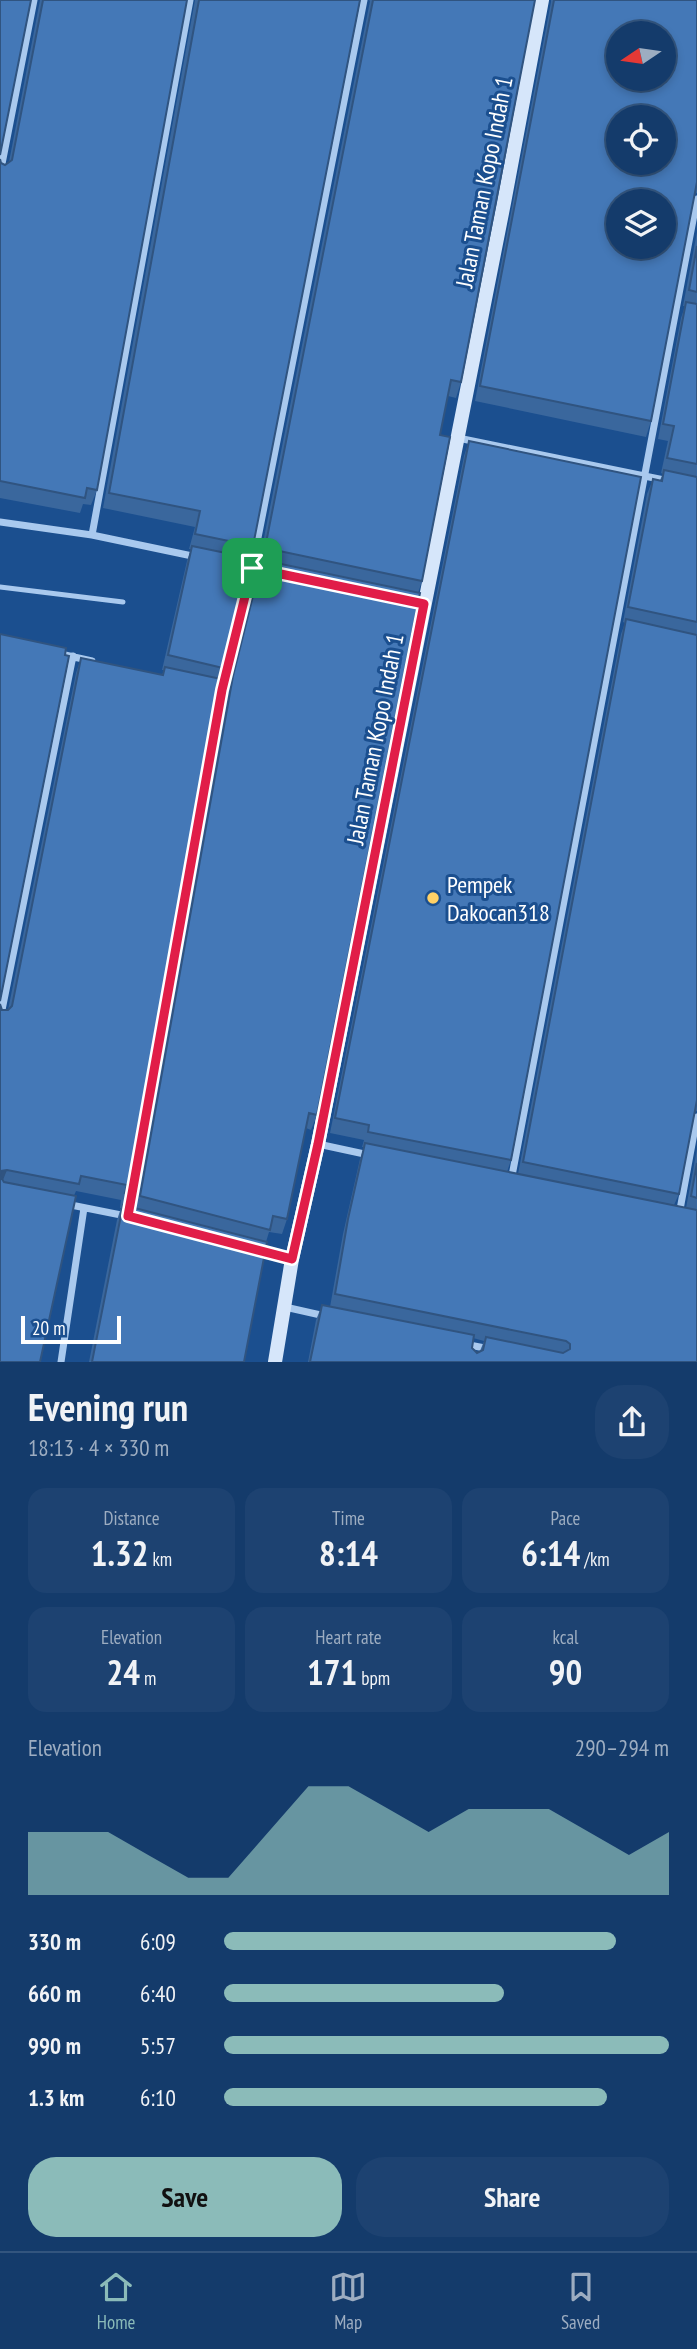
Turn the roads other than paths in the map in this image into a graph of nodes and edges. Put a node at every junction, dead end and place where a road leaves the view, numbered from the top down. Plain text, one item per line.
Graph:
1 (34, 0) edge
2 (190, 0) edge
3 (364, 0) edge
4 (542, 0) edge
5 (0, 174) edge
6 (697, 199) edge
7 (675, 310) junction
8 (686, 312) edge
9 (457, 438) junction
10 (643, 476) junction
11 (684, 485) edge
12 (0, 522) edge
13 (92, 536) junction
14 (212, 560) edge
15 (238, 565) edge
16 (252, 568) junction
17 (265, 571) edge
18 (0, 587) edge
19 (123, 602) dead end
20 (616, 627) junction
21 (630, 630) edge
22 (49, 652) edge
23 (73, 656) junction
24 (100, 662) edge
25 (208, 687) edge
26 (222, 690) junction
27 (0, 1020) edge
28 (697, 1116) edge
29 (318, 1144) junction
30 (377, 1157) edge
31 (497, 1181) edge
32 (510, 1183) junction
33 (523, 1186) edge
34 (60, 1203) edge
35 (84, 1208) junction
36 (666, 1213) edge
37 (128, 1216) junction
38 (678, 1216) junction
39 (688, 1218) edge
40 (141, 1220) edge
41 (244, 1245) edge
42 (292, 1259) junction
43 (285, 1307) junction
44 (332, 1317) edge
45 (461, 1343) edge
46 (499, 1351) edge
47 (61, 1362) edge
48 (275, 1362) edge

1 - 5 street
2 - 13 street
3 - 16 street
4 - 9 main road, Jalan Taman Kopo Indah 1
6 - 7 street
7 - 8 street
7 - 10 street
9 - 10 street
9 - 29 main road, Jalan Taman Kopo Indah 1
10 - 11 street
10 - 20 street
12 - 13 street
13 - 14 street
15 - 16 street
16 - 17 street
16 - 26 street
18 - 19 lane
20 - 21 street
20 - 32 street
22 - 23 street
23 - 24 street
23 - 27 street
25 - 26 street
26 - 37 street
28 - 38 street
29 - 30 street
29 - 42 main road, Jalan Taman Kopo Indah 1
31 - 32 street
32 - 33 street
34 - 35 street
35 - 37 street
35 - 47 street
36 - 38 street
37 - 40 street
38 - 39 street
41 - 42 street
42 - 43 main road, Jalan Taman Kopo Indah 1
43 - 44 street
43 - 48 main road, Jalan Taman Kopo Indah 1
45 - 46 street

